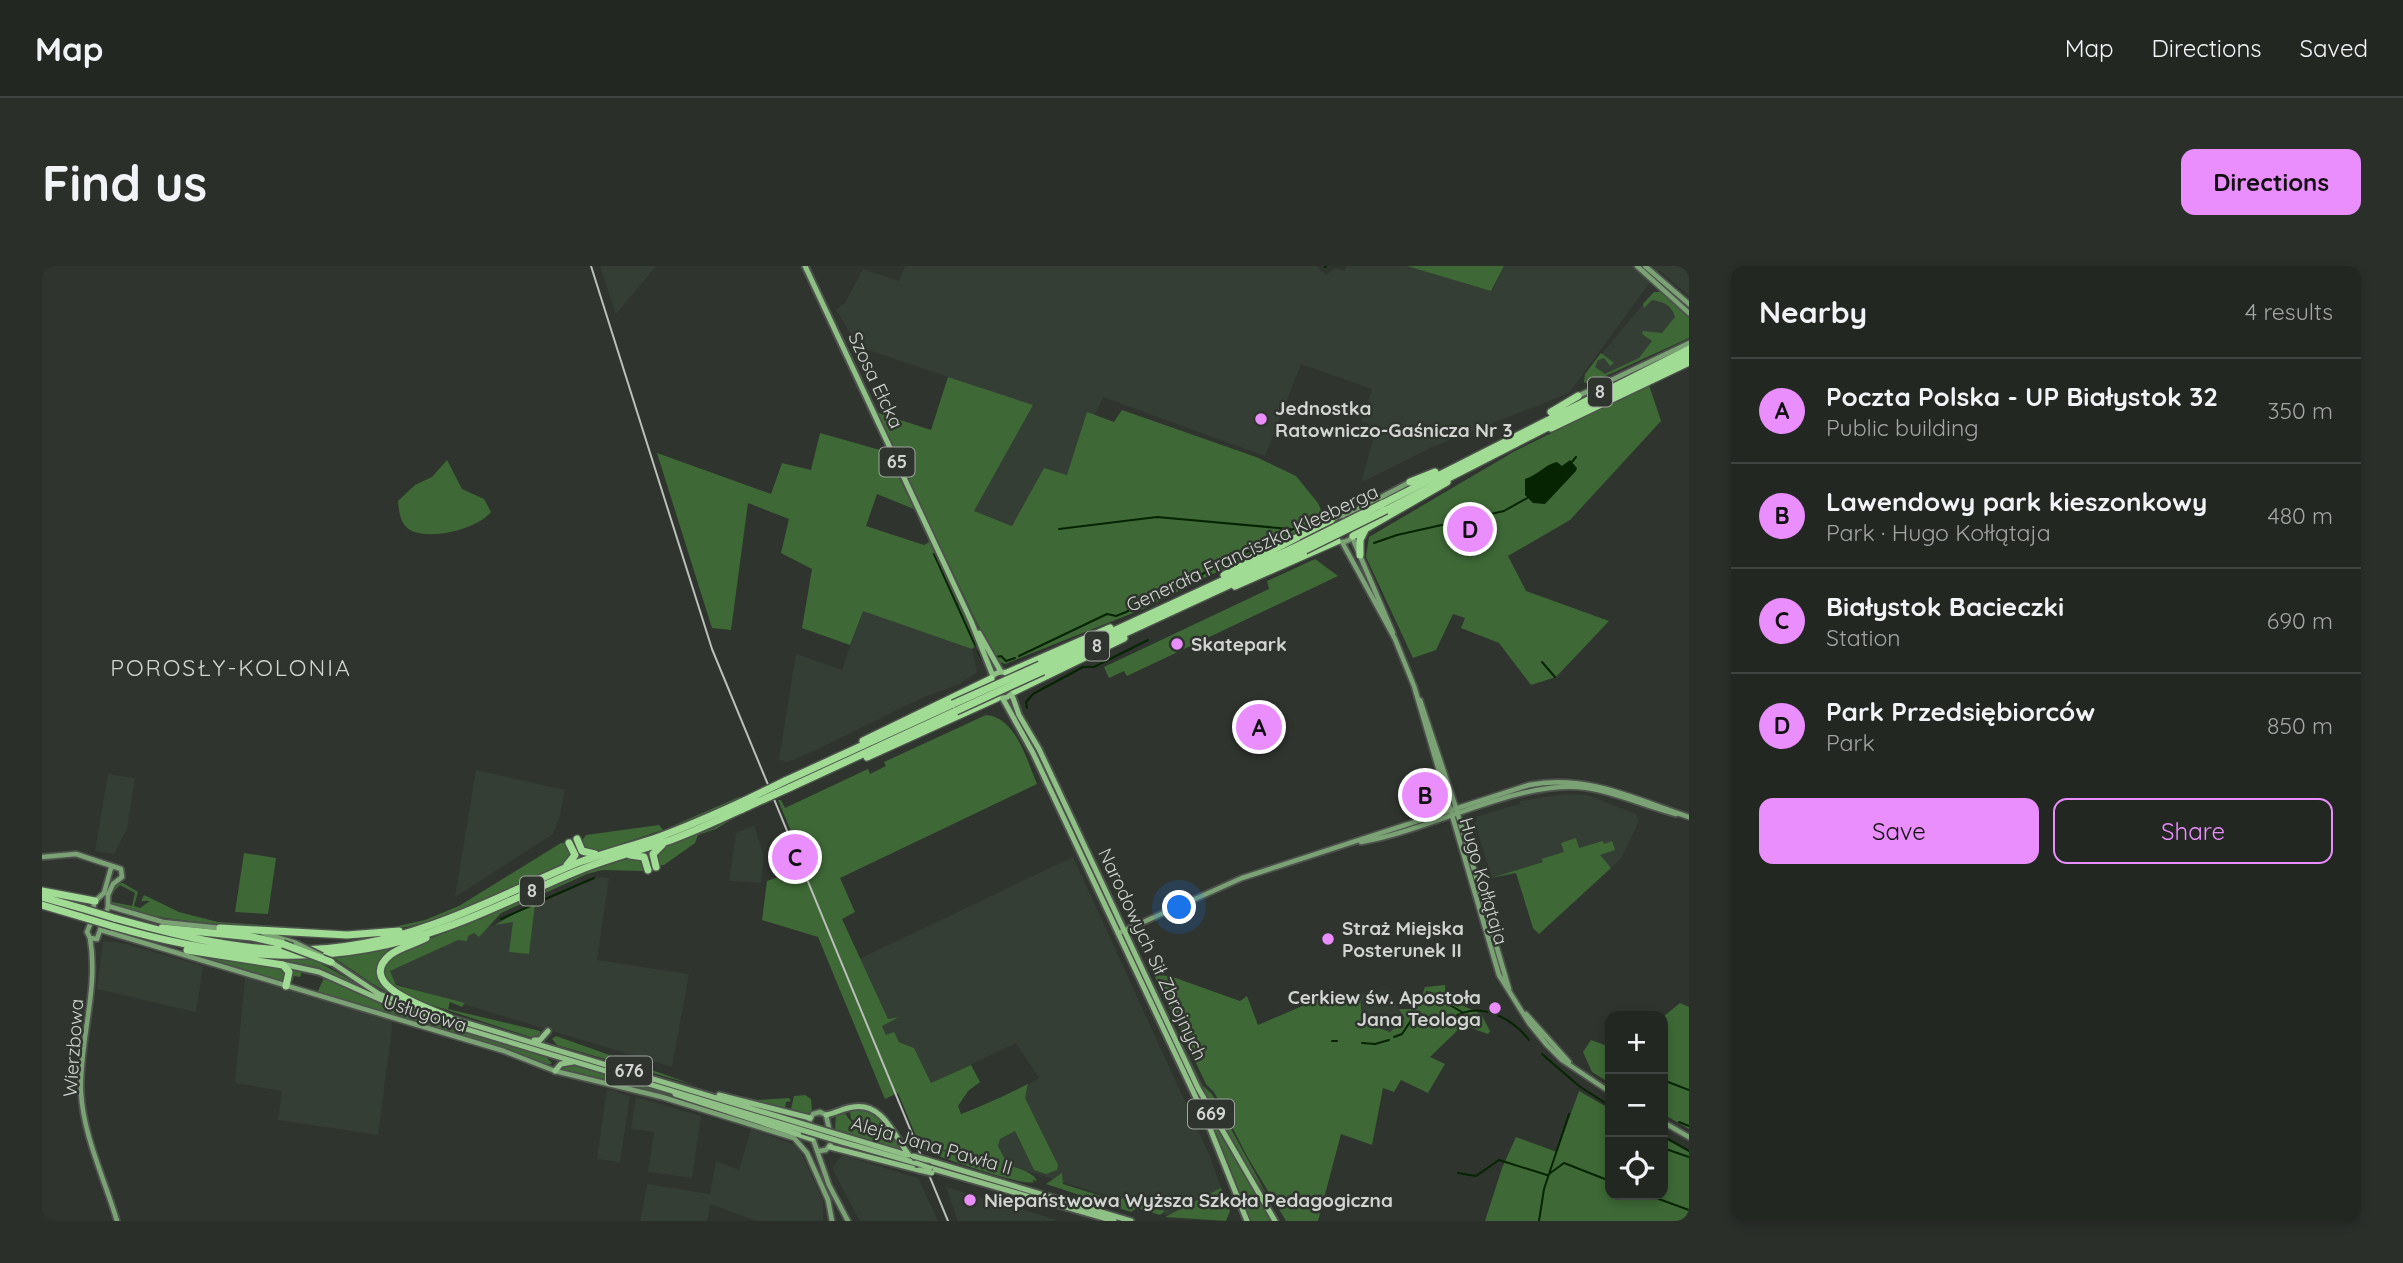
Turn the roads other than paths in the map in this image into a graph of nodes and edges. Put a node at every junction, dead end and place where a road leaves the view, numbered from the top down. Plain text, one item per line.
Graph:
1 (805, 266) edge
2 (1637, 266) edge
3 (1645, 266) edge
4 (1689, 304) edge
5 (1689, 313) edge
6 (1689, 343) edge
7 (1689, 349) edge
8 (1689, 355) edge
9 (1689, 362) edge
10 (1578, 396) joint
11 (1512, 436) junction
12 (1527, 436) junction
13 (1474, 460) junction
14 (1410, 482) joint
15 (1346, 516) junction
16 (1331, 520) junction
17 (1368, 525) junction
18 (1353, 537) junction
19 (1340, 542) junction
20 (1304, 547) junction
21 (1360, 555) junction
22 (1217, 591) junction
23 (1190, 595) junction
24 (1141, 618) junction
25 (1152, 621) junction
26 (1395, 639) junction
27 (984, 646) junction
28 (1042, 668) junction
29 (1004, 672) junction
30 (992, 677) junction
31 (1013, 693) junction
32 (1418, 696) junction
33 (1000, 698) junction
34 (1036, 751) junction
35 (847, 757) junction
36 (747, 803) junction
37 (1456, 808) junction
38 (1449, 810) junction
39 (1458, 814) junction
40 (1682, 815) junction
41 (1451, 817) junction
42 (1689, 817) edge
43 (672, 839) junction
44 (1353, 844) junction
45 (616, 854) junction
46 (42, 857) edge
47 (109, 872) junction
48 (555, 873) junction
49 (116, 881) junction
50 (42, 891) edge
51 (42, 897) edge
52 (97, 900) junction
53 (107, 904) junction
54 (1112, 904) junction
55 (42, 905) edge
56 (1104, 907) junction
57 (83, 913) junction
58 (113, 922) junction
59 (127, 922) junction
60 (430, 926) junction
61 (220, 928) junction
62 (445, 928) junction
63 (1120, 932) junction
64 (100, 935) junction
65 (146, 936) junction
66 (90, 938) junction
67 (92, 956) junction
68 (1138, 960) junction
69 (331, 962) junction
70 (1131, 962) junction
71 (275, 964) junction
72 (286, 986) junction
73 (1509, 989) junction
74 (450, 1018) junction
75 (526, 1040) junction
76 (559, 1050) junction
77 (543, 1052) junction
78 (577, 1062) junction
79 (555, 1071) junction
80 (659, 1087) junction
81 (1605, 1088) edge
82 (700, 1092) junction
83 (725, 1103) junction
84 (827, 1115) junction
85 (810, 1118) junction
86 (1668, 1125) edge
87 (1689, 1137) edge
88 (812, 1139) junction
89 (843, 1139) junction
90 (824, 1150) junction
91 (911, 1156) junction
92 (931, 1170) junction
93 (1038, 1191) junction
94 (1037, 1199) junction
95 (117, 1221) edge
96 (832, 1221) edge
97 (847, 1221) edge
98 (1114, 1221) edge
99 (1131, 1221) edge
100 (1247, 1221) edge
101 (1275, 1221) edge

1 - 27 main road, Szosa Ełcka / 65
2 - 5 street
3 - 4 street
6 - 10 street
7 - 11 highway, Generała Franciszka Kleeberga / 8
8 - 12 highway, Generała Franciszka Kleeberga / 8
9 - 12 highway
10 - 11 highway
11 - 13 highway, Generała Franciszka Kleeberga / 8
12 - 13 highway, Generała Franciszka Kleeberga / 8
13 - 14 highway
13 - 17 highway
13 - 20 highway, Generała Franciszka Kleeberga / 8, bridge
14 - 15 street
15 - 16 street
15 - 18 street
16 - 19 street
16 - 23 highway
17 - 18 highway
17 - 21 highway
18 - 19 street
18 - 21 street, Hugo Kołłątaja
19 - 22 highway
19 - 26 street, Hugo Kołłątaja
20 - 22 highway, Generała Franciszka Kleeberga / 8
20 - 23 highway, Generała Franciszka Kleeberga / 8
21 - 26 street, Hugo Kołłątaja
22 - 25 highway, Generała Franciszka Kleeberga / 8
23 - 24 highway, Generała Franciszka Kleeberga / 8
24 - 28 highway, Generała Franciszka Kleeberga / 8
24 - 29 highway
25 - 28 highway, Generała Franciszka Kleeberga / 8
25 - 31 highway
26 - 32 street, Hugo Kołłątaja
27 - 29 main road, Szosa Ełcka / 65
27 - 30 main road, Szosa Ełcka / 65
28 - 35 highway, Generała Franciszka Kleeberga / 8, bridge
29 - 30 main road
29 - 31 main road, 65
30 - 33 main road, 65
30 - 35 highway
31 - 33 main road
31 - 34 main road, Narodowych Sił Zbrojnych / 669
32 - 37 street, Hugo Kołłątaja
32 - 38 street, Hugo Kołłątaja
33 - 34 main road, Narodowych Sił Zbrojnych / 669
33 - 35 highway
34 - 54 main road, Narodowych Sił Zbrojnych / 669
34 - 56 main road, Narodowych Sił Zbrojnych / 669
35 - 36 highway, Generała Franciszka Kleeberga / 8, bridge
36 - 43 highway, 8
36 - 45 highway, 8
37 - 38 street
37 - 39 street, Hugo Kołłątaja
37 - 40 street
38 - 41 street, Hugo Kołłątaja
38 - 44 street
39 - 40 street
39 - 41 street
39 - 73 street, Hugo Kołłątaja
40 - 42 street
41 - 44 street
41 - 73 street, Hugo Kołłątaja
43 - 45 highway, 8
43 - 45 highway
44 - 63 street
45 - 48 highway, 8
45 - 48 highway
45 - 62 highway, 8
46 - 47 street
47 - 49 street
47 - 49 street
47 - 52 street, Wierzbowa
48 - 60 highway, 8
49 - 53 street, Wierzbowa
50 - 52 highway
51 - 57 highway, 8
52 - 53 street
52 - 66 street, Wierzbowa
53 - 61 street
53 - 64 street, Wierzbowa
54 - 56 main road
54 - 63 main road, Narodowych Sił Zbrojnych / 669
55 - 57 highway, 8
56 - 63 main road, Narodowych Sił Zbrojnych / 669
57 - 58 highway, 8, bridge
58 - 59 highway, 8
58 - 65 highway, 8
59 - 60 highway, 8
59 - 69 highway, bridge
60 - 61 highway
61 - 69 street, bridge
62 - 65 highway, 8
62 - 74 highway
63 - 68 main road, Narodowych Sił Zbrojnych / 669
63 - 70 main road, Narodowych Sił Zbrojnych / 669
64 - 66 street, Usługowa
64 - 67 street, Wierzbowa
64 - 72 street, Usługowa
65 - 71 highway
66 - 67 street, Wierzbowa
67 - 95 street, Wierzbowa
68 - 70 main road
68 - 101 main road, Narodowych Sił Zbrojnych / 669
69 - 74 main road, 676
70 - 100 main road, Narodowych Sił Zbrojnych / 669
71 - 72 highway
71 - 77 main road, 676
72 - 79 street, Usługowa
73 - 81 street, Hugo Kołłątaja
74 - 75 main road, 676
75 - 76 main road, 676
75 - 76 main road
76 - 82 main road, 676
77 - 78 main road, 676
77 - 79 main road
78 - 79 main road
78 - 80 main road, 676
79 - 96 street, Usługowa
80 - 83 main road, 676
80 - 88 main road
82 - 83 main road, 676
82 - 85 main road
83 - 89 main road, Aleja Jana Pawła II / 676, bridge
84 - 85 street
84 - 90 street
84 - 91 main road
85 - 88 street
86 - 87 street
88 - 90 street
89 - 91 main road, Aleja Jana Pawła II / 676
89 - 92 main road, Aleja Jana Pawła II / 676, bridge
90 - 92 main road, bridge
90 - 97 street
91 - 93 main road, Aleja Jana Pawła II / 676, bridge
92 - 94 main road, Aleja Jana Pawła II / 676
93 - 94 main road
93 - 99 main road, Aleja Jana Pawła II / 676
94 - 98 main road, Aleja Jana Pawła II / 676

